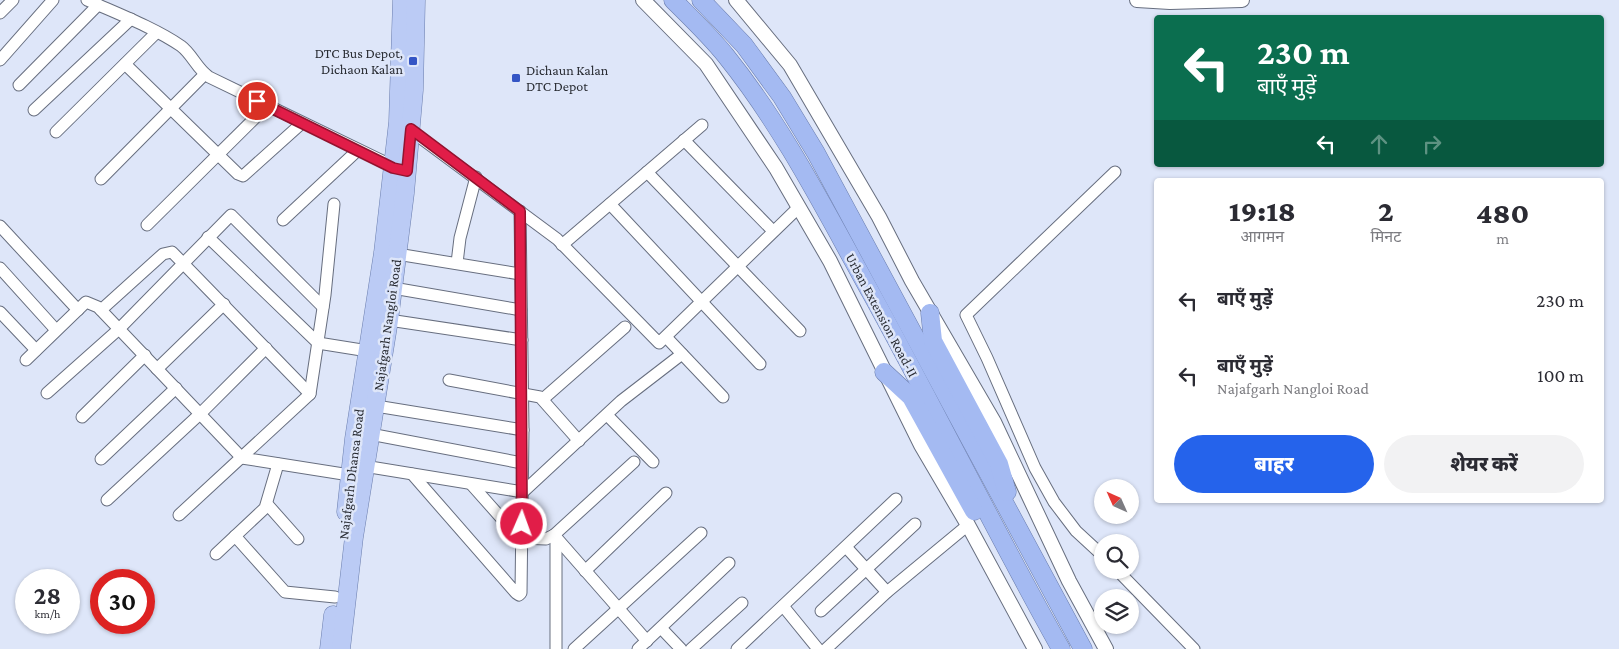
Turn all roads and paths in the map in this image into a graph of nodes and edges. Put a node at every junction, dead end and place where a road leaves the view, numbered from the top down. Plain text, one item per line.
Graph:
1 (12, 0) edge
2 (53, 0) edge
3 (87, 0) edge
4 (402, 0) edge
5 (416, 0) edge
6 (643, 0) edge
7 (674, 0) edge
8 (701, 0) edge
9 (736, 0) edge
10 (1137, 0) edge
11 (1242, 0) edge
12 (98, 5) junction
13 (0, 12) edge
14 (408, 18) junction
15 (131, 19) junction
16 (156, 33) junction
17 (0, 60) edge
18 (125, 64) junction
19 (205, 74) junction
20 (19, 85) dead end
21 (267, 106) junction
22 (171, 109) junction
23 (34, 110) dead end
24 (302, 123) junction
25 (702, 125) dead end
26 (404, 126) junction
27 (56, 132) dead end
28 (684, 140) junction
29 (358, 150) junction
30 (218, 155) junction
31 (400, 169) junction
32 (647, 172) junction
33 (1115, 172) dead end
34 (476, 177) junction
35 (101, 178) dead end
36 (334, 204) dead end
37 (610, 204) junction
38 (799, 207) junction
39 (520, 211) junction
40 (283, 220) dead end
41 (147, 225) dead end
42 (0, 226) edge
43 (773, 231) junction
44 (208, 237) junction
45 (562, 245) junction
46 (397, 254) junction
47 (184, 263) junction
48 (457, 263) junction
49 (738, 266) junction
50 (0, 268) edge
51 (520, 274) junction
52 (393, 288) junction
53 (700, 302) junction
54 (224, 304) junction
55 (323, 307) junction
56 (78, 310) junction
57 (101, 310) junction
58 (521, 310) junction
59 (0, 312) edge
60 (930, 313) junction
61 (389, 320) junction
62 (625, 327) dead end
63 (119, 329) junction
64 (56, 330) junction
65 (800, 332) dead end
66 (666, 337) junction
67 (522, 340) junction
68 (318, 343) junction
69 (266, 348) junction
70 (36, 350) junction
71 (368, 351) junction
72 (682, 354) junction
73 (144, 356) junction
74 (26, 360) dead end
75 (760, 364) dead end
76 (158, 369) junction
77 (884, 372) junction
78 (449, 380) dead end
79 (176, 388) junction
80 (47, 392) dead end
81 (310, 394) junction
82 (522, 394) junction
83 (723, 397) dead end
84 (543, 400) junction
85 (376, 406) junction
86 (201, 413) junction
87 (607, 415) junction
88 (82, 417) dead end
89 (523, 430) junction
90 (370, 434) junction
91 (578, 441) junction
92 (101, 458) dead end
93 (242, 458) junction
94 (634, 462) dead end
95 (653, 462) dead end
96 (522, 463) junction
97 (278, 464) junction
98 (1034, 468) junction
99 (359, 473) junction
100 (412, 474) junction
101 (1019, 474) junction
102 (471, 484) junction
103 (523, 492) junction
104 (666, 494) dead end
105 (896, 499) dead end
106 (107, 500) dead end
107 (267, 504) junction
108 (179, 515) dead end
109 (915, 524) dead end
110 (968, 525) junction
111 (1018, 528) junction
112 (701, 533) dead end
113 (997, 534) junction
114 (234, 536) junction
115 (555, 536) junction
116 (298, 539) dead end
117 (522, 540) junction
118 (846, 547) junction
119 (1094, 547) edge
120 (216, 554) dead end
121 (729, 563) dead end
122 (866, 569) junction
123 (585, 571) junction
124 (1126, 579) edge
125 (887, 592) junction
126 (335, 597) junction
127 (742, 603) dead end
128 (783, 606) junction
129 (618, 610) junction
130 (821, 611) dead end
131 (661, 628) junction
132 (647, 641) junction
133 (329, 649) edge
134 (341, 649) edge
135 (556, 649) edge
136 (574, 649) edge
137 (638, 649) edge
138 (681, 649) edge
139 (691, 649) edge
140 (737, 649) edge
141 (818, 649) edge
142 (826, 649) edge
143 (1035, 649) edge
144 (1061, 649) edge
145 (1083, 649) edge
146 (1106, 649) edge
147 (1194, 649) edge

1 - 13 street
2 - 17 street
3 - 12 street
4 - 14 main road
5 - 14 main road, Najafgarh Nangloi Road
6 - 38 street
7 - 113 highway, Urban Extension Road-II
8 - 111 highway, Urban Extension Road-II
9 - 60 street
10 - 11 street
12 - 15 street
12 - 20 street
14 - 26 main road, Najafgarh Nangloi Road
15 - 16 street
15 - 23 street
16 - 18 street
16 - 19 street
18 - 22 street
18 - 27 street
19 - 21 street
19 - 22 street
21 - 24 street
21 - 30 street
22 - 30 street
22 - 35 street
24 - 29 street
24 - 30 street
25 - 28 street
26 - 31 main road, Najafgarh Nangloi Road
26 - 34 street
28 - 32 street
28 - 43 street
29 - 31 street
29 - 40 street
30 - 41 street
31 - 46 main road, Najafgarh Nangloi Road
31 - 71 main road, Najafgarh Dhansa Road
32 - 37 street
32 - 49 street
33 - 98 street
34 - 39 street
34 - 48 street
36 - 55 street
37 - 45 street
37 - 53 street
38 - 43 street
38 - 77 street
39 - 45 street
39 - 51 street
42 - 56 street
43 - 49 street
44 - 47 street
44 - 55 street
44 - 68 street
45 - 66 street
46 - 48 street
46 - 52 main road, Najafgarh Nangloi Road
47 - 54 street
47 - 57 street
47 - 63 street
48 - 51 street
49 - 53 street
49 - 65 street
50 - 64 street
51 - 58 street
52 - 58 street
52 - 61 main road, Najafgarh Nangloi Road
53 - 66 street
53 - 75 street
54 - 69 street
54 - 76 street
55 - 68 street
56 - 57 street
56 - 64 street
57 - 63 street
58 - 67 street
59 - 70 street
60 - 101 street
60 - 111 highway
61 - 67 street
61 - 85 main road, Najafgarh Nangloi Road
62 - 84 street
63 - 73 street
63 - 80 street
64 - 70 street
66 - 72 street
67 - 82 street
68 - 71 street
68 - 81 street
69 - 81 street
69 - 86 street
70 - 74 street
71 - 99 main road, Najafgarh Dhansa Road
72 - 83 street
72 - 87 street
73 - 76 street
73 - 88 street
76 - 79 street
77 - 110 street
77 - 113 highway
78 - 82 street
79 - 86 street
79 - 92 street
81 - 93 street
82 - 84 street
82 - 89 street
84 - 91 street
85 - 89 street
85 - 90 main road, Najafgarh Nangloi Road
86 - 93 street
86 - 106 street
87 - 91 street
87 - 95 street
89 - 96 street
90 - 96 street
90 - 99 main road, Najafgarh Nangloi Road
91 - 103 street
93 - 97 street
93 - 108 street
94 - 115 street
96 - 103 street
97 - 99 street
97 - 107 street
98 - 101 street
98 - 119 street
99 - 100 street
99 - 126 main road, Najafgarh Dhansa Road
99 - 134 main road, Najafgarh Nangloi Road
100 - 102 street
100 - 117 street
101 - 146 street
102 - 103 street
102 - 117 street
103 - 117 street
104 - 123 street
105 - 118 street
107 - 114 street
107 - 116 street
109 - 122 street
110 - 125 street
110 - 143 street
111 - 145 highway, Urban Extension Road-II
112 - 129 street
113 - 144 highway, Urban Extension Road-II
114 - 120 street
114 - 126 street
115 - 117 street
115 - 123 street
115 - 135 street
118 - 122 street
118 - 128 street
121 - 131 street
122 - 125 street
122 - 130 street
123 - 129 street
124 - 147 street
125 - 142 street
126 - 133 main road, Najafgarh Dhansa Road
127 - 139 street
128 - 140 street
128 - 141 street
129 - 132 street
129 - 136 street
131 - 132 street
131 - 138 street
132 - 137 street

